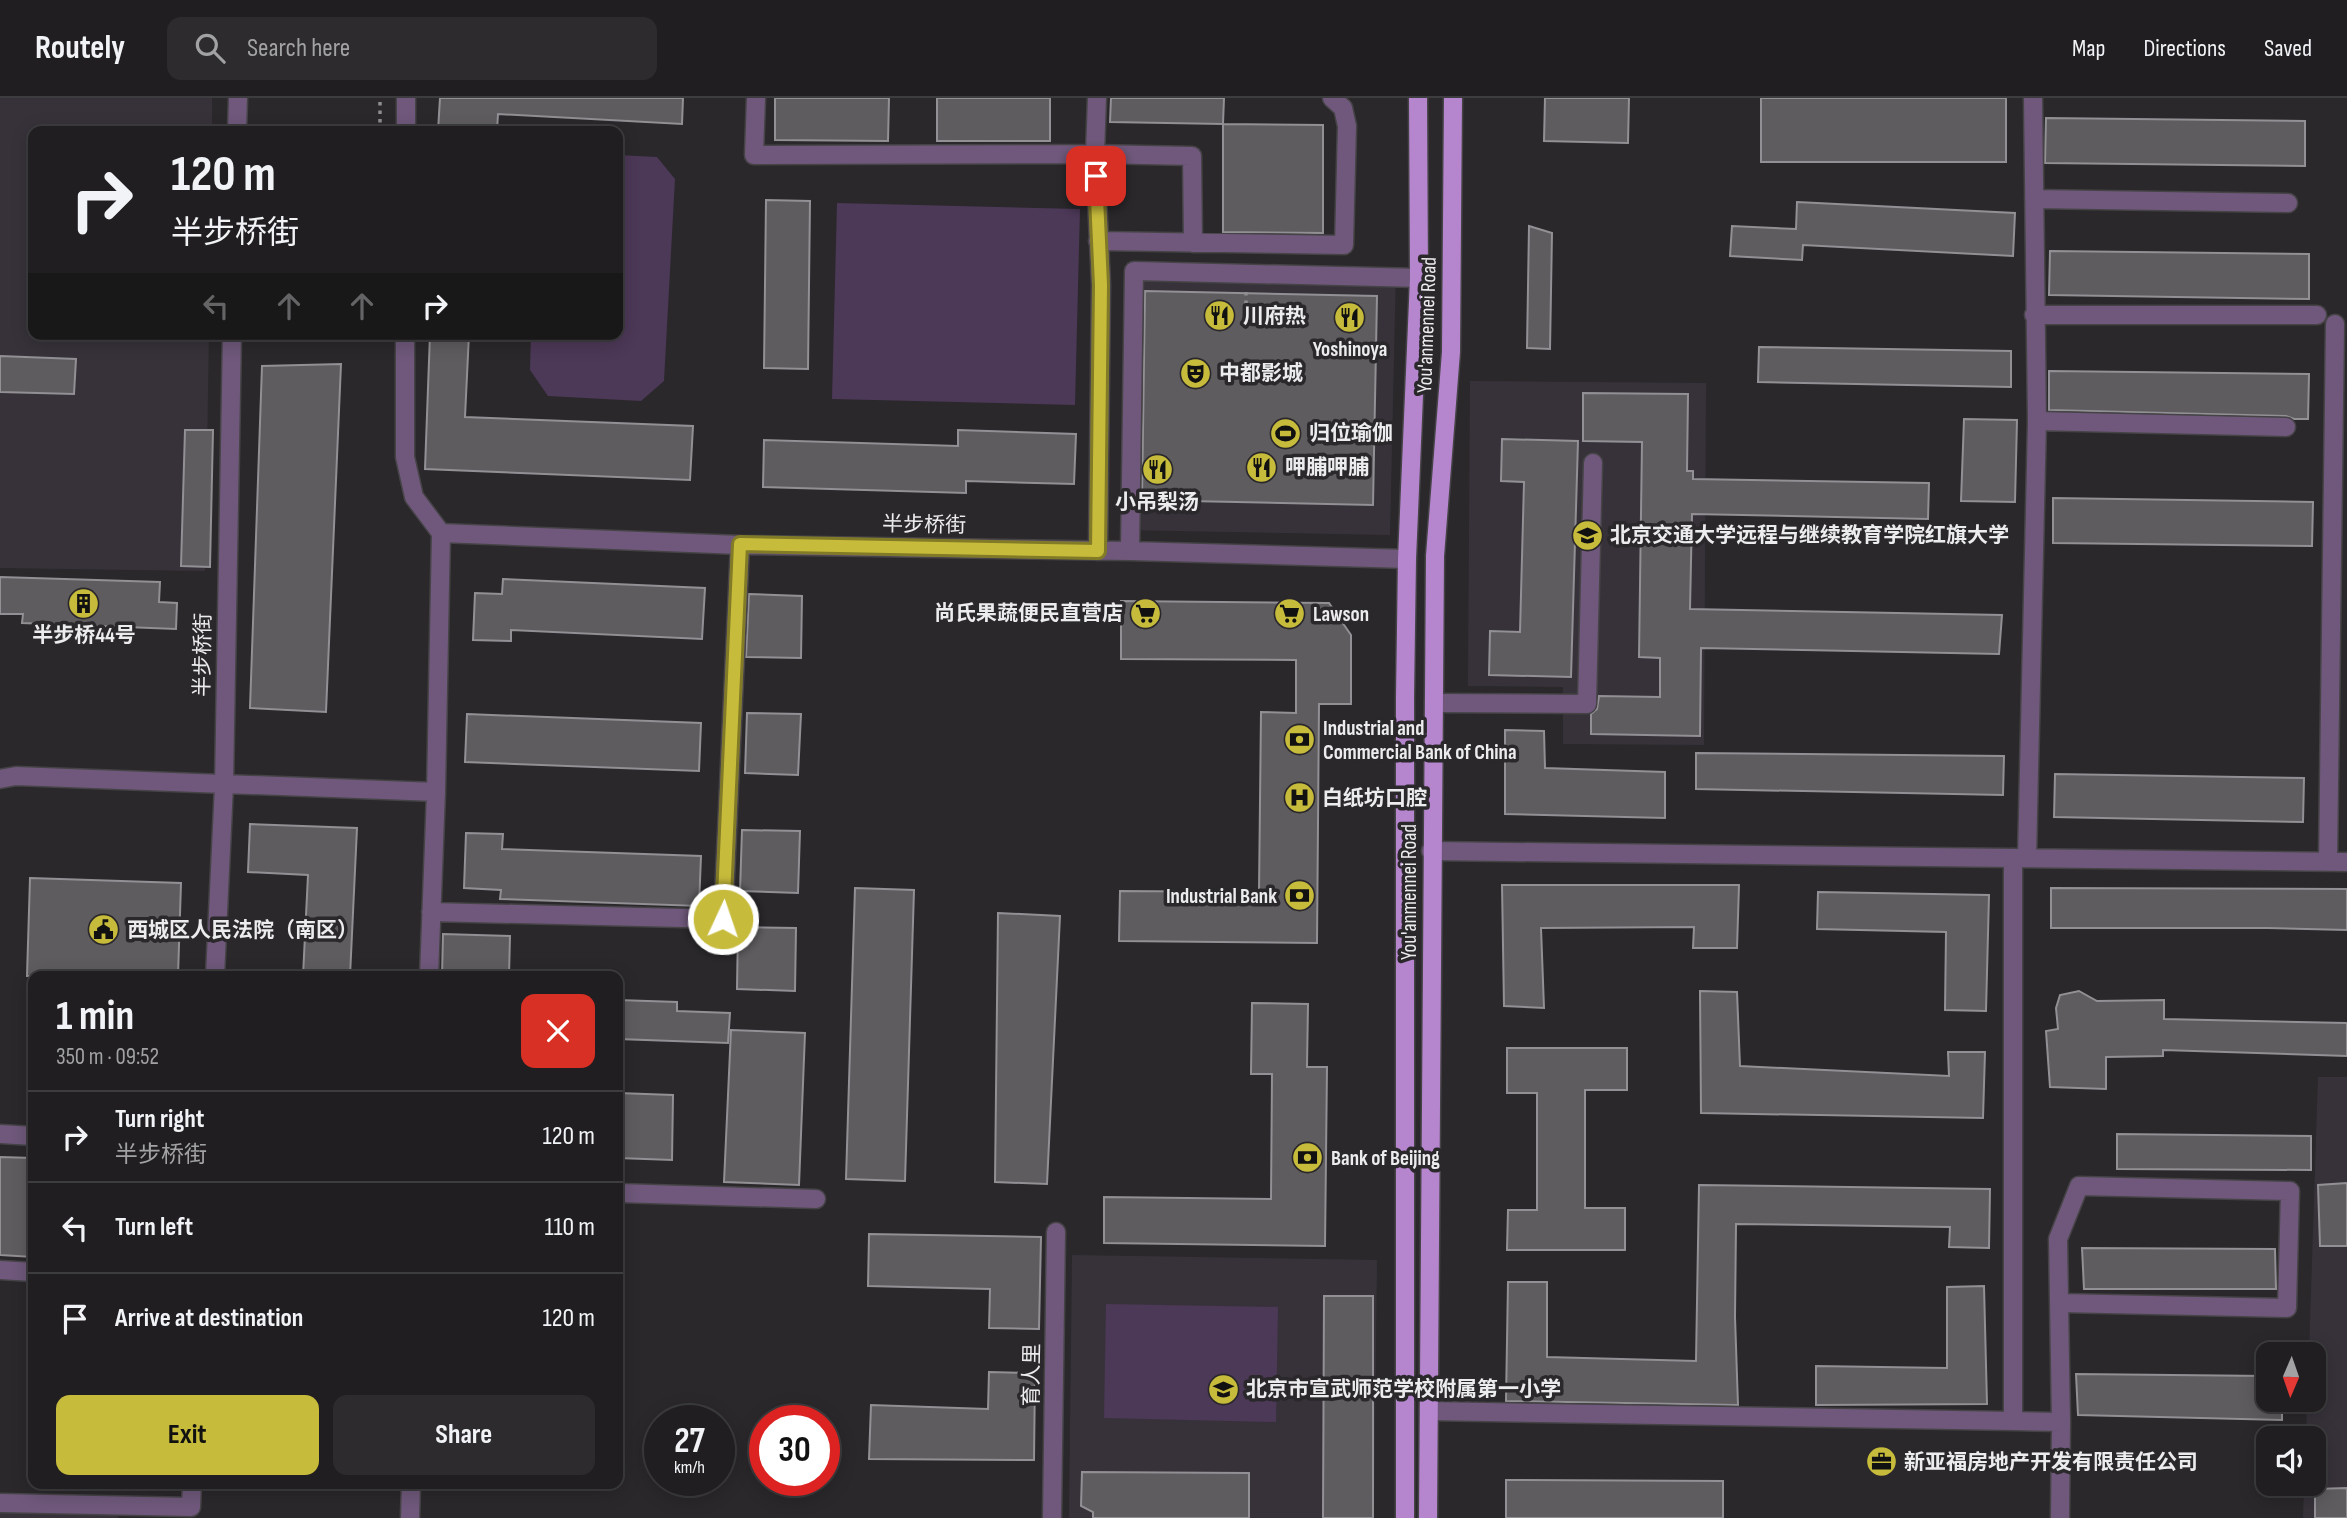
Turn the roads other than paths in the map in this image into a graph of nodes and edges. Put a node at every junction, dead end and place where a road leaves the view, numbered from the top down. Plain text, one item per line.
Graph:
1 (238, 98) edge
2 (406, 98) edge
3 (756, 98) edge
4 (1097, 98) edge
5 (1332, 98) edge
6 (1418, 98) edge
7 (1453, 98) edge
8 (2034, 98) edge
9 (237, 126) edge
10 (406, 126) edge
11 (1095, 154) junction
12 (2034, 199) junction
13 (2288, 203) dead end
14 (1098, 242) junction
15 (1193, 243) junction
16 (1419, 278) junction
17 (2034, 315) junction
18 (2317, 315) dead end
19 (2335, 324) dead end
20 (232, 340) edge
21 (405, 340) edge
22 (2037, 421) junction
23 (2286, 426) dead end
24 (1593, 463) dead end
25 (441, 533) junction
26 (740, 544) junction
27 (1098, 551) junction
28 (1130, 551) junction
29 (1407, 559) junction
30 (1434, 703) junction
31 (0, 779) edge
32 (224, 785) junction
33 (436, 792) junction
34 (1432, 851) junction
35 (2020, 858) junction
36 (2328, 862) junction
37 (2347, 862) edge
38 (431, 912) junction
39 (215, 971) edge
40 (429, 971) edge
41 (0, 1134) edge
42 (28, 1136) edge
43 (623, 1194) edge
44 (817, 1199) dead end
45 (1056, 1232) dead end
46 (0, 1270) edge
47 (28, 1272) edge
48 (2060, 1303) junction
49 (1429, 1411) junction
50 (2013, 1421) junction
51 (2061, 1422) junction
52 (192, 1489) edge
53 (411, 1489) edge
54 (0, 1503) edge
55 (410, 1518) edge
56 (1052, 1518) edge
57 (1405, 1518) edge
58 (1429, 1518) edge
59 (2060, 1518) edge

1 - 9 street
2 - 10 street
3 - 11 street
4 - 11 street
5 - 15 street
6 - 16 main road, You'anmennei Road
7 - 30 main road, You'anmennei Road
8 - 12 street
11 - 14 street
11 - 15 street
12 - 13 street
12 - 17 street
14 - 15 street
14 - 27 street
16 - 28 street
16 - 29 main road, You'anmennei Road
17 - 18 street
17 - 22 street
19 - 36 street
20 - 32 street, 半步桥街
21 - 25 street
22 - 23 street
22 - 35 street
24 - 30 street
25 - 26 street, 半步桥街
25 - 33 street
26 - 27 street, 半步桥街
26 - 38 street
27 - 28 street, 半步桥街
28 - 29 street, 半步桥街
29 - 57 main road, You'anmennei Road
30 - 34 main road, You'anmennei Road
31 - 32 street
32 - 33 street
32 - 39 street, 半步桥街
33 - 38 street
34 - 35 street
34 - 49 main road, You'anmennei Road
35 - 36 street
35 - 50 street
36 - 37 street
38 - 40 street
41 - 42 street
43 - 44 street
45 - 56 street, 育人里
46 - 47 street
48 - 48 street
48 - 51 street
49 - 50 street
49 - 58 main road, You'anmennei Road
50 - 51 street
51 - 59 street
52 - 54 street
53 - 55 street

